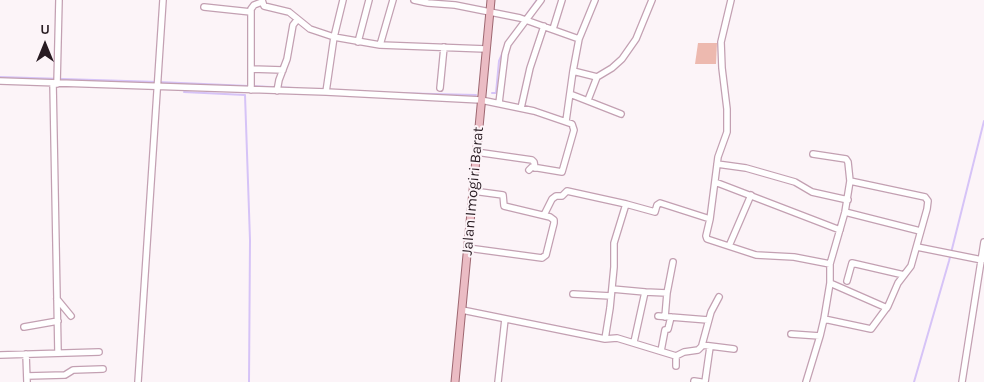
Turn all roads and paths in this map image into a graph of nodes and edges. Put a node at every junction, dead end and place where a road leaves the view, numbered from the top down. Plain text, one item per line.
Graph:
1 (59, 0) edge
2 (162, 0) edge
3 (343, 0) edge
4 (369, 0) edge
5 (393, 0) edge
6 (414, 0) edge
7 (491, 0) edge
8 (541, 0) edge
9 (562, 0) edge
10 (595, 0) edge
11 (652, 0) edge
12 (732, 0) edge
13 (262, 1) edge
14 (204, 7) dead end
15 (251, 12) junction
16 (490, 12) junction
17 (524, 19) junction
18 (297, 20) junction
19 (544, 26) junction
20 (553, 30) junction
21 (334, 37) junction
22 (579, 39) junction
23 (358, 42) junction
24 (380, 45) junction
25 (444, 47) junction
26 (486, 49) junction
27 (251, 69) junction
28 (283, 70) junction
29 (572, 71) junction
30 (597, 77) junction
31 (0, 81) edge
32 (56, 81) junction
33 (157, 86) junction
34 (251, 87) junction
35 (277, 88) junction
36 (440, 88) dead end
37 (326, 89) junction
38 (570, 94) junction
39 (481, 100) junction
40 (588, 100) junction
41 (499, 103) junction
42 (521, 108) junction
43 (620, 114) dead end
44 (566, 121) junction
45 (476, 152) junction
46 (813, 154) dead end
47 (717, 164) junction
48 (850, 181) junction
49 (715, 182) junction
50 (473, 191) junction
51 (751, 195) junction
52 (848, 200) junction
53 (626, 204) junction
54 (845, 212) junction
55 (544, 216) junction
56 (710, 219) junction
57 (840, 230) junction
58 (920, 231) junction
59 (984, 242) edge
60 (729, 246) junction
61 (917, 247) junction
62 (468, 248) junction
63 (982, 260) edge
64 (672, 262) dead end
65 (830, 264) junction
66 (904, 275) junction
67 (847, 281) dead end
68 (830, 284) junction
69 (612, 289) junction
70 (645, 292) junction
71 (667, 293) junction
72 (572, 294) dead end
73 (611, 296) junction
74 (719, 297) dead end
75 (57, 299) junction
76 (887, 308) junction
77 (462, 310) junction
78 (72, 316) dead end
79 (665, 317) junction
80 (506, 319) junction
81 (824, 319) junction
82 (708, 320) junction
83 (58, 321) junction
84 (24, 327) dead end
85 (791, 334) dead end
86 (820, 336) junction
87 (605, 339) junction
88 (634, 342) junction
89 (702, 346) junction
90 (710, 347) junction
91 (734, 349) dead end
92 (661, 350) junction
93 (58, 352) junction
94 (99, 352) dead end
95 (26, 354) junction
96 (0, 355) edge
97 (676, 356) junction
98 (676, 366) dead end
99 (103, 369) dead end
100 (27, 379) edge
101 (138, 382) edge
102 (455, 382) edge
103 (498, 382) edge
104 (705, 382) edge
105 (806, 382) edge
106 (962, 382) edge

1 - 32 street
2 - 33 street
3 - 21 street
4 - 23 street
5 - 24 street
6 - 16 street
7 - 16 main road, Jalan Imogiri Barat
8 - 17 street
9 - 20 street
10 - 22 street
11 - 30 street
12 - 47 street
13 - 15 street
13 - 18 street
14 - 15 street
15 - 27 street
16 - 17 street
16 - 26 main road, Jalan Imogiri Barat
17 - 19 street
17 - 41 street
18 - 21 street
18 - 28 street
19 - 20 street
19 - 42 street
20 - 22 street
21 - 23 street
21 - 37 street
22 - 29 street
23 - 24 street
24 - 25 street
25 - 26 street
25 - 36 street
26 - 39 main road, Jalan Imogiri Barat
27 - 28 street
27 - 34 street
28 - 35 street
29 - 30 street
29 - 38 street
30 - 40 street
31 - 32 street
32 - 33 street
32 - 75 street
33 - 34 street
33 - 101 street
34 - 35 street
35 - 37 street
37 - 39 street
38 - 40 street
38 - 44 street
39 - 41 street
39 - 45 main road, Jalan Imogiri Barat
40 - 43 street
41 - 42 street
42 - 44 street
44 - 45 street
45 - 50 main road, Jalan Imogiri Barat
46 - 48 street
47 - 49 street
47 - 52 street
48 - 52 street
48 - 58 street
49 - 51 street
49 - 56 street
50 - 55 street
50 - 62 main road, Jalan Imogiri Barat
51 - 57 street
51 - 60 street
52 - 54 street
53 - 55 street
53 - 56 street
53 - 69 street
54 - 57 street
54 - 58 street
55 - 62 street
56 - 60 street
57 - 65 street
58 - 61 street
59 - 63 street
60 - 65 street
61 - 63 street
61 - 66 street
62 - 77 main road, Jalan Imogiri Barat
63 - 106 street
64 - 71 street
65 - 68 street
66 - 67 street
66 - 76 street
68 - 76 street
68 - 81 street
69 - 70 street
69 - 73 street
70 - 71 street
70 - 88 street
71 - 79 street
72 - 73 street
73 - 87 street
74 - 82 street
75 - 78 street
75 - 83 street
76 - 81 street
77 - 80 street
77 - 102 main road, Jalan Imogiri Barat
79 - 82 street
79 - 92 street
80 - 87 street
80 - 103 street
81 - 86 street
82 - 89 street
83 - 84 street
83 - 93 street
85 - 86 street
86 - 105 street
87 - 88 street
88 - 92 street
89 - 90 street
89 - 97 street
90 - 91 street
90 - 104 street
92 - 97 street
93 - 94 street
93 - 95 street
95 - 96 street
95 - 100 street
97 - 98 street
99 - 100 street

